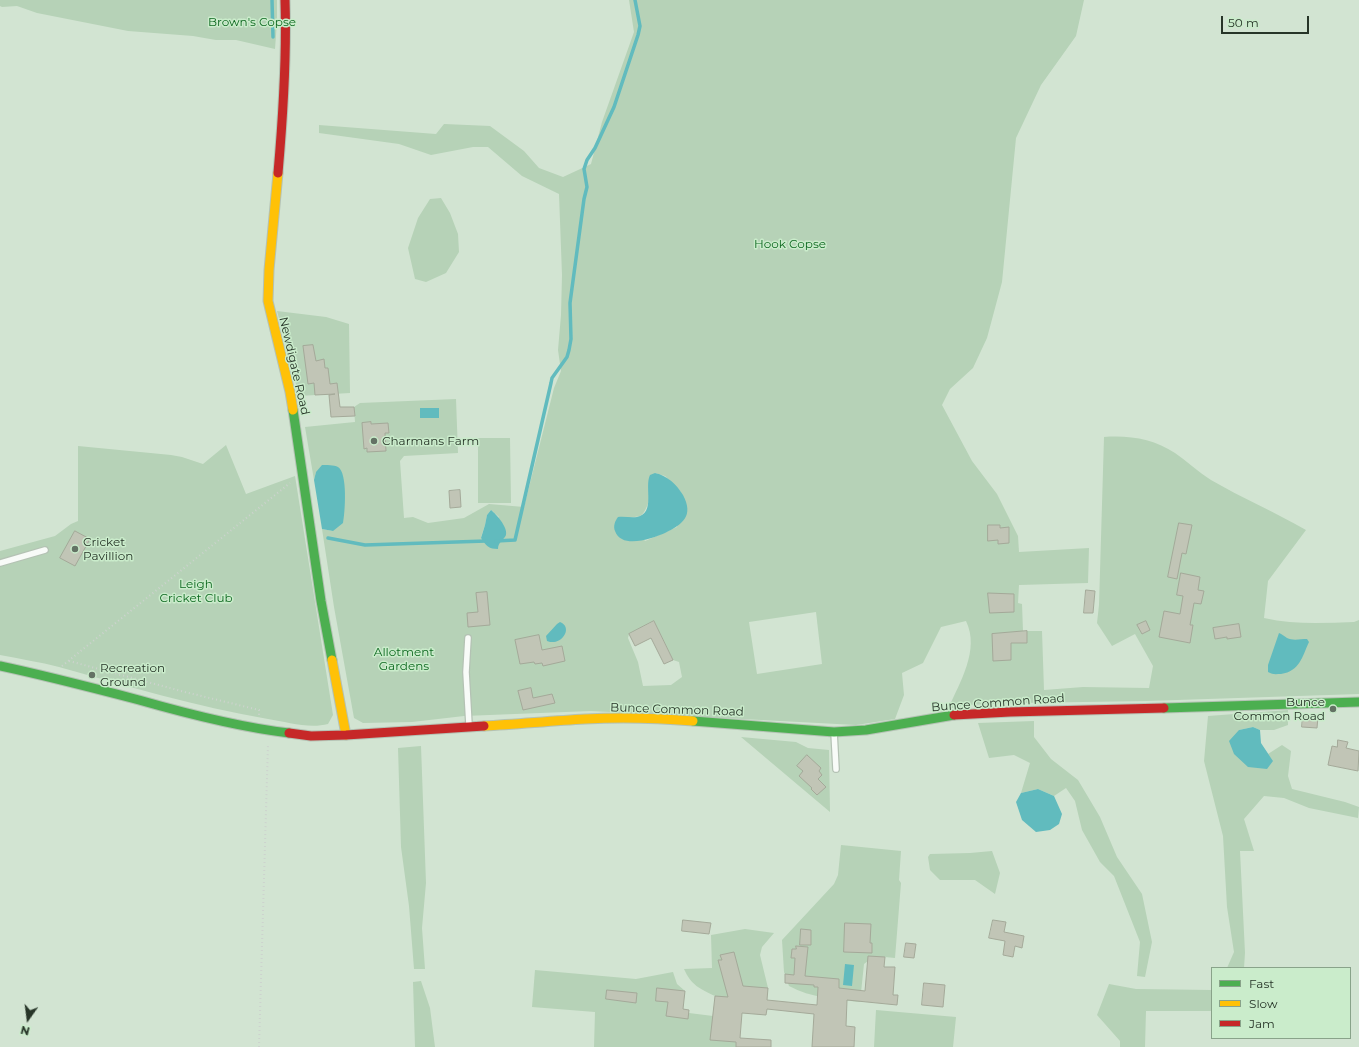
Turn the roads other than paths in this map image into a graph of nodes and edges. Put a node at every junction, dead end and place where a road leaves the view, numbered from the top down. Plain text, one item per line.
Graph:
1 (285, 0) edge
2 (45, 550) dead end
3 (0, 563) edge
4 (468, 638) dead end
5 (0, 666) edge
6 (1359, 702) edge
7 (469, 727) junction
8 (834, 732) junction
9 (346, 735) junction
10 (836, 769) dead end

1 - 9 street, Newdigate Road
2 - 3 lane
4 - 7 lane
5 - 9 street, Bunce Common Road
6 - 8 street, Bunce Common Road
7 - 8 street, Bunce Common Road
7 - 9 street, Bunce Common Road
8 - 10 lane

